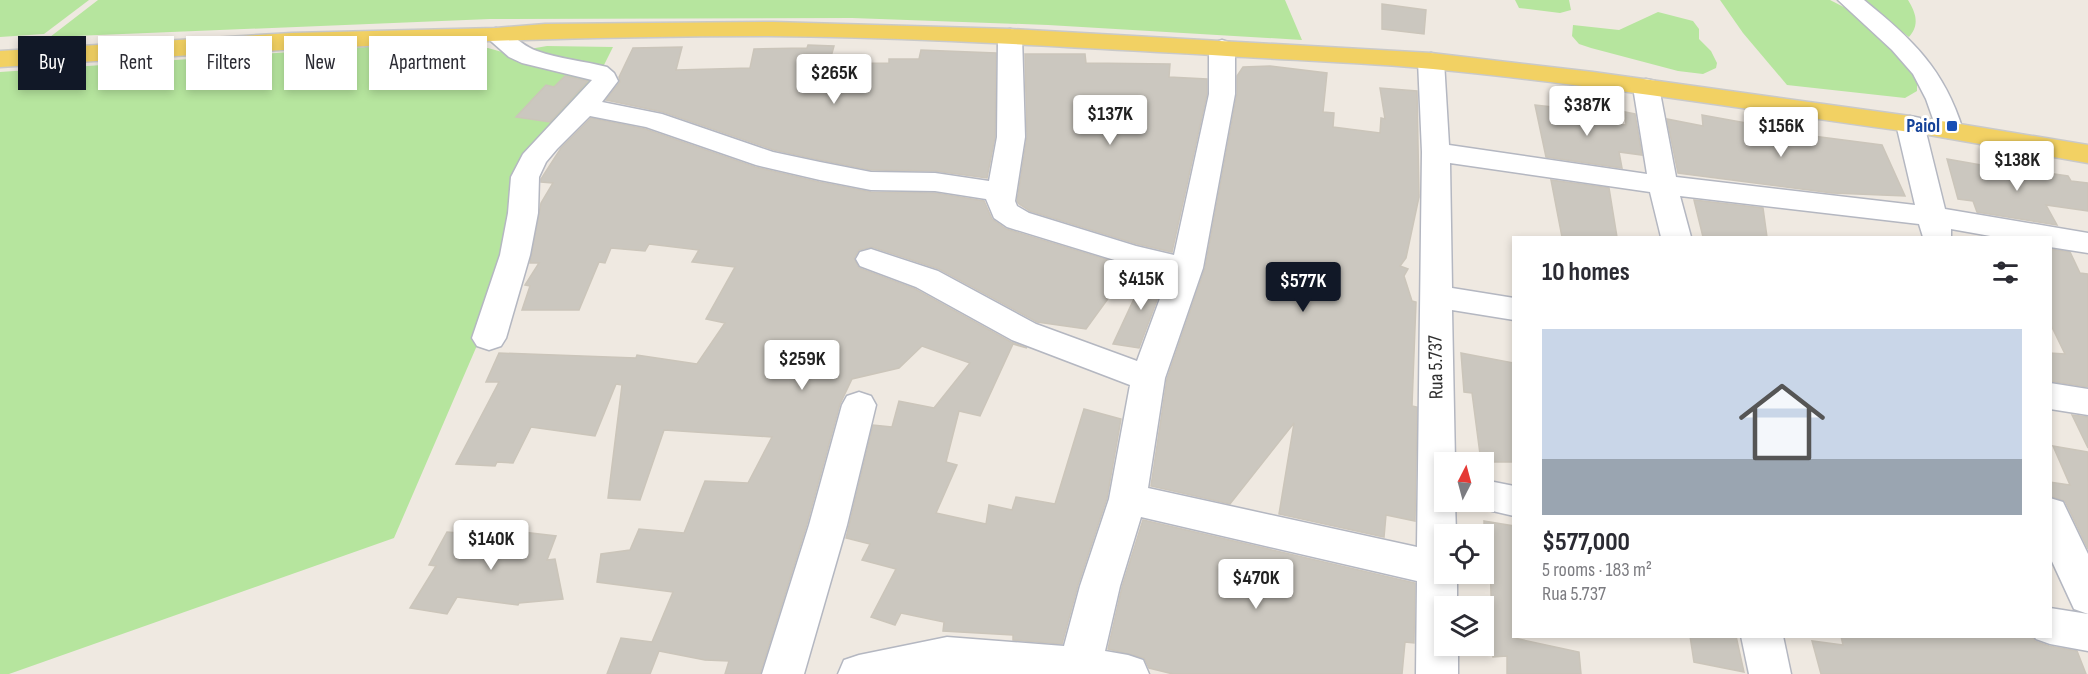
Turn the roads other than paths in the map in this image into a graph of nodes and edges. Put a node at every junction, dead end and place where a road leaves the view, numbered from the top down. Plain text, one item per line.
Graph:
1 (1850, 0) edge
2 (496, 35) junction
3 (1010, 36) junction
4 (1222, 48) junction
5 (0, 59) edge
6 (1431, 61) junction
7 (1646, 87) junction
8 (584, 107) junction
9 (1929, 127) junction
10 (1436, 152) junction
11 (2088, 154) edge
12 (1663, 185) junction
13 (1003, 192) junction
14 (1934, 227) edge
15 (1676, 236) edge
16 (2021, 236) edge
17 (2052, 239) edge
18 (2088, 243) edge
19 (871, 259) dead end
20 (1187, 268) junction
21 (1436, 296) junction
22 (1512, 309) edge
23 (489, 338) dead end
24 (1148, 378) junction
25 (2052, 396) edge
26 (2088, 402) edge
27 (859, 405) dead end
28 (1440, 452) edge
29 (1494, 497) edge
30 (1128, 499) junction
31 (1512, 501) edge
32 (2052, 517) edge
33 (1434, 568) edge
34 (1436, 584) edge
35 (2088, 597) edge
36 (2052, 626) edge
37 (2088, 633) edge
38 (1762, 638) edge
39 (1080, 668) junction
40 (783, 674) edge
41 (859, 674) edge
42 (1128, 674) edge
43 (1437, 674) edge
44 (1770, 674) edge

1 - 9 street
2 - 3 main road
2 - 5 main road
2 - 8 street
3 - 4 main road
3 - 13 street
4 - 6 main road
4 - 20 street
6 - 7 main road
6 - 10 street, Rua 5.737
7 - 9 main road
7 - 12 street
8 - 13 street
8 - 23 street
9 - 11 main road
9 - 14 street
10 - 12 street
10 - 21 street, Rua 5.737
12 - 14 street
12 - 15 street
13 - 20 street
14 - 16 street
17 - 18 street
19 - 24 street
20 - 24 street
21 - 22 street
21 - 28 street, Rua 5.737
24 - 30 street
25 - 26 street
27 - 40 street
29 - 31 street
30 - 33 street
30 - 39 street
32 - 35 street
34 - 43 street, Rua 5.737
36 - 37 street
38 - 44 street
39 - 41 street
39 - 42 street

